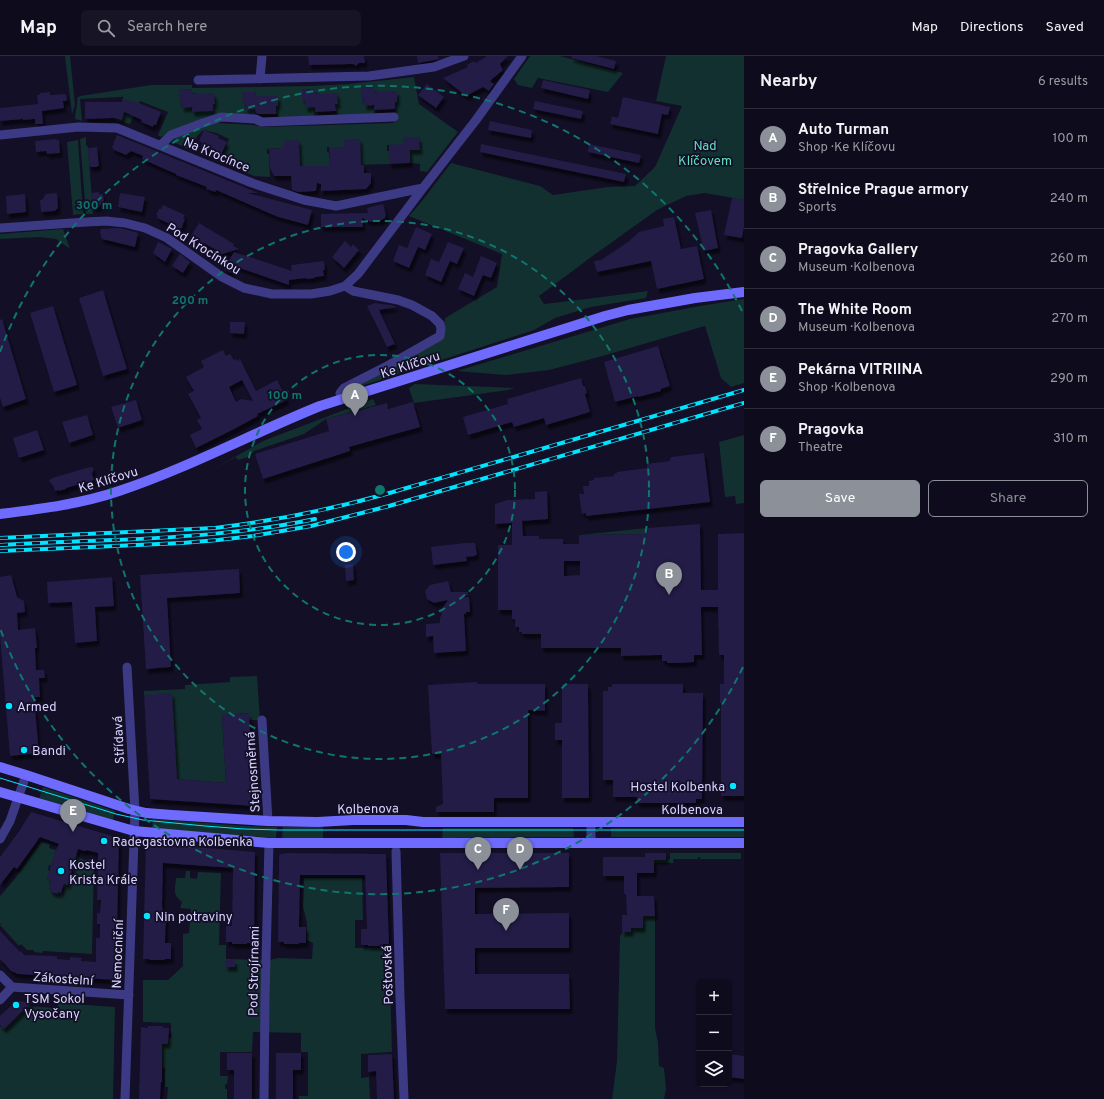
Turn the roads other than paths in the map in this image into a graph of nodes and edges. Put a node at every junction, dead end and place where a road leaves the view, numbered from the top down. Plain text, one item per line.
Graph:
1 (262, 56) edge
2 (464, 56) edge
3 (522, 56) edge
4 (260, 79) junction
5 (198, 80) dead end
6 (394, 117) dead end
7 (0, 135) edge
8 (161, 145) junction
9 (423, 188) junction
10 (0, 228) edge
11 (345, 286) junction
12 (744, 292) edge
13 (342, 399) junction
14 (0, 514) edge
15 (128, 667) dead end
16 (262, 720) dead end
17 (0, 768) edge
18 (26, 775) junction
19 (0, 792) edge
20 (18, 798) junction
21 (135, 811) junction
22 (268, 821) junction
23 (744, 822) edge
24 (591, 823) junction
25 (134, 831) junction
26 (0, 839) edge
27 (269, 843) junction
28 (591, 843) junction
29 (744, 843) edge
30 (396, 851) dead end
31 (0, 975) edge
32 (12, 987) junction
33 (129, 995) junction
34 (0, 1000) edge
35 (125, 1099) edge
36 (264, 1099) edge
37 (404, 1099) edge

1 - 4 street
2 - 4 street
3 - 9 street, Pod Krocínkou
4 - 5 street
6 - 8 street
7 - 8 street, Na Krocínce
8 - 9 street, Na Krocínce
9 - 11 street, Pod Krocínkou
10 - 11 street, Pod Krocínkou
11 - 13 street
12 - 13 main road, Ke Klíčovu
13 - 14 main road, Ke Klíčovu
15 - 21 street, Střídavá
16 - 22 street, Stejnosměrná
17 - 18 main road, Kolbenova
18 - 20 street
18 - 21 main road, Kolbenova
19 - 20 main road
20 - 25 main road
20 - 26 street
21 - 22 main road, Kolbenova
21 - 25 street, Nemocniční
22 - 24 main road, Kolbenova
23 - 24 main road, Kolbenova
24 - 28 street
25 - 27 main road
25 - 33 street, Nemocniční
27 - 28 main road
27 - 36 street, Pod Strojírnami
28 - 29 main road
30 - 37 street, Poštovská
31 - 32 street
32 - 33 street, Zákostelní
32 - 34 street
33 - 35 street, Nemocniční

